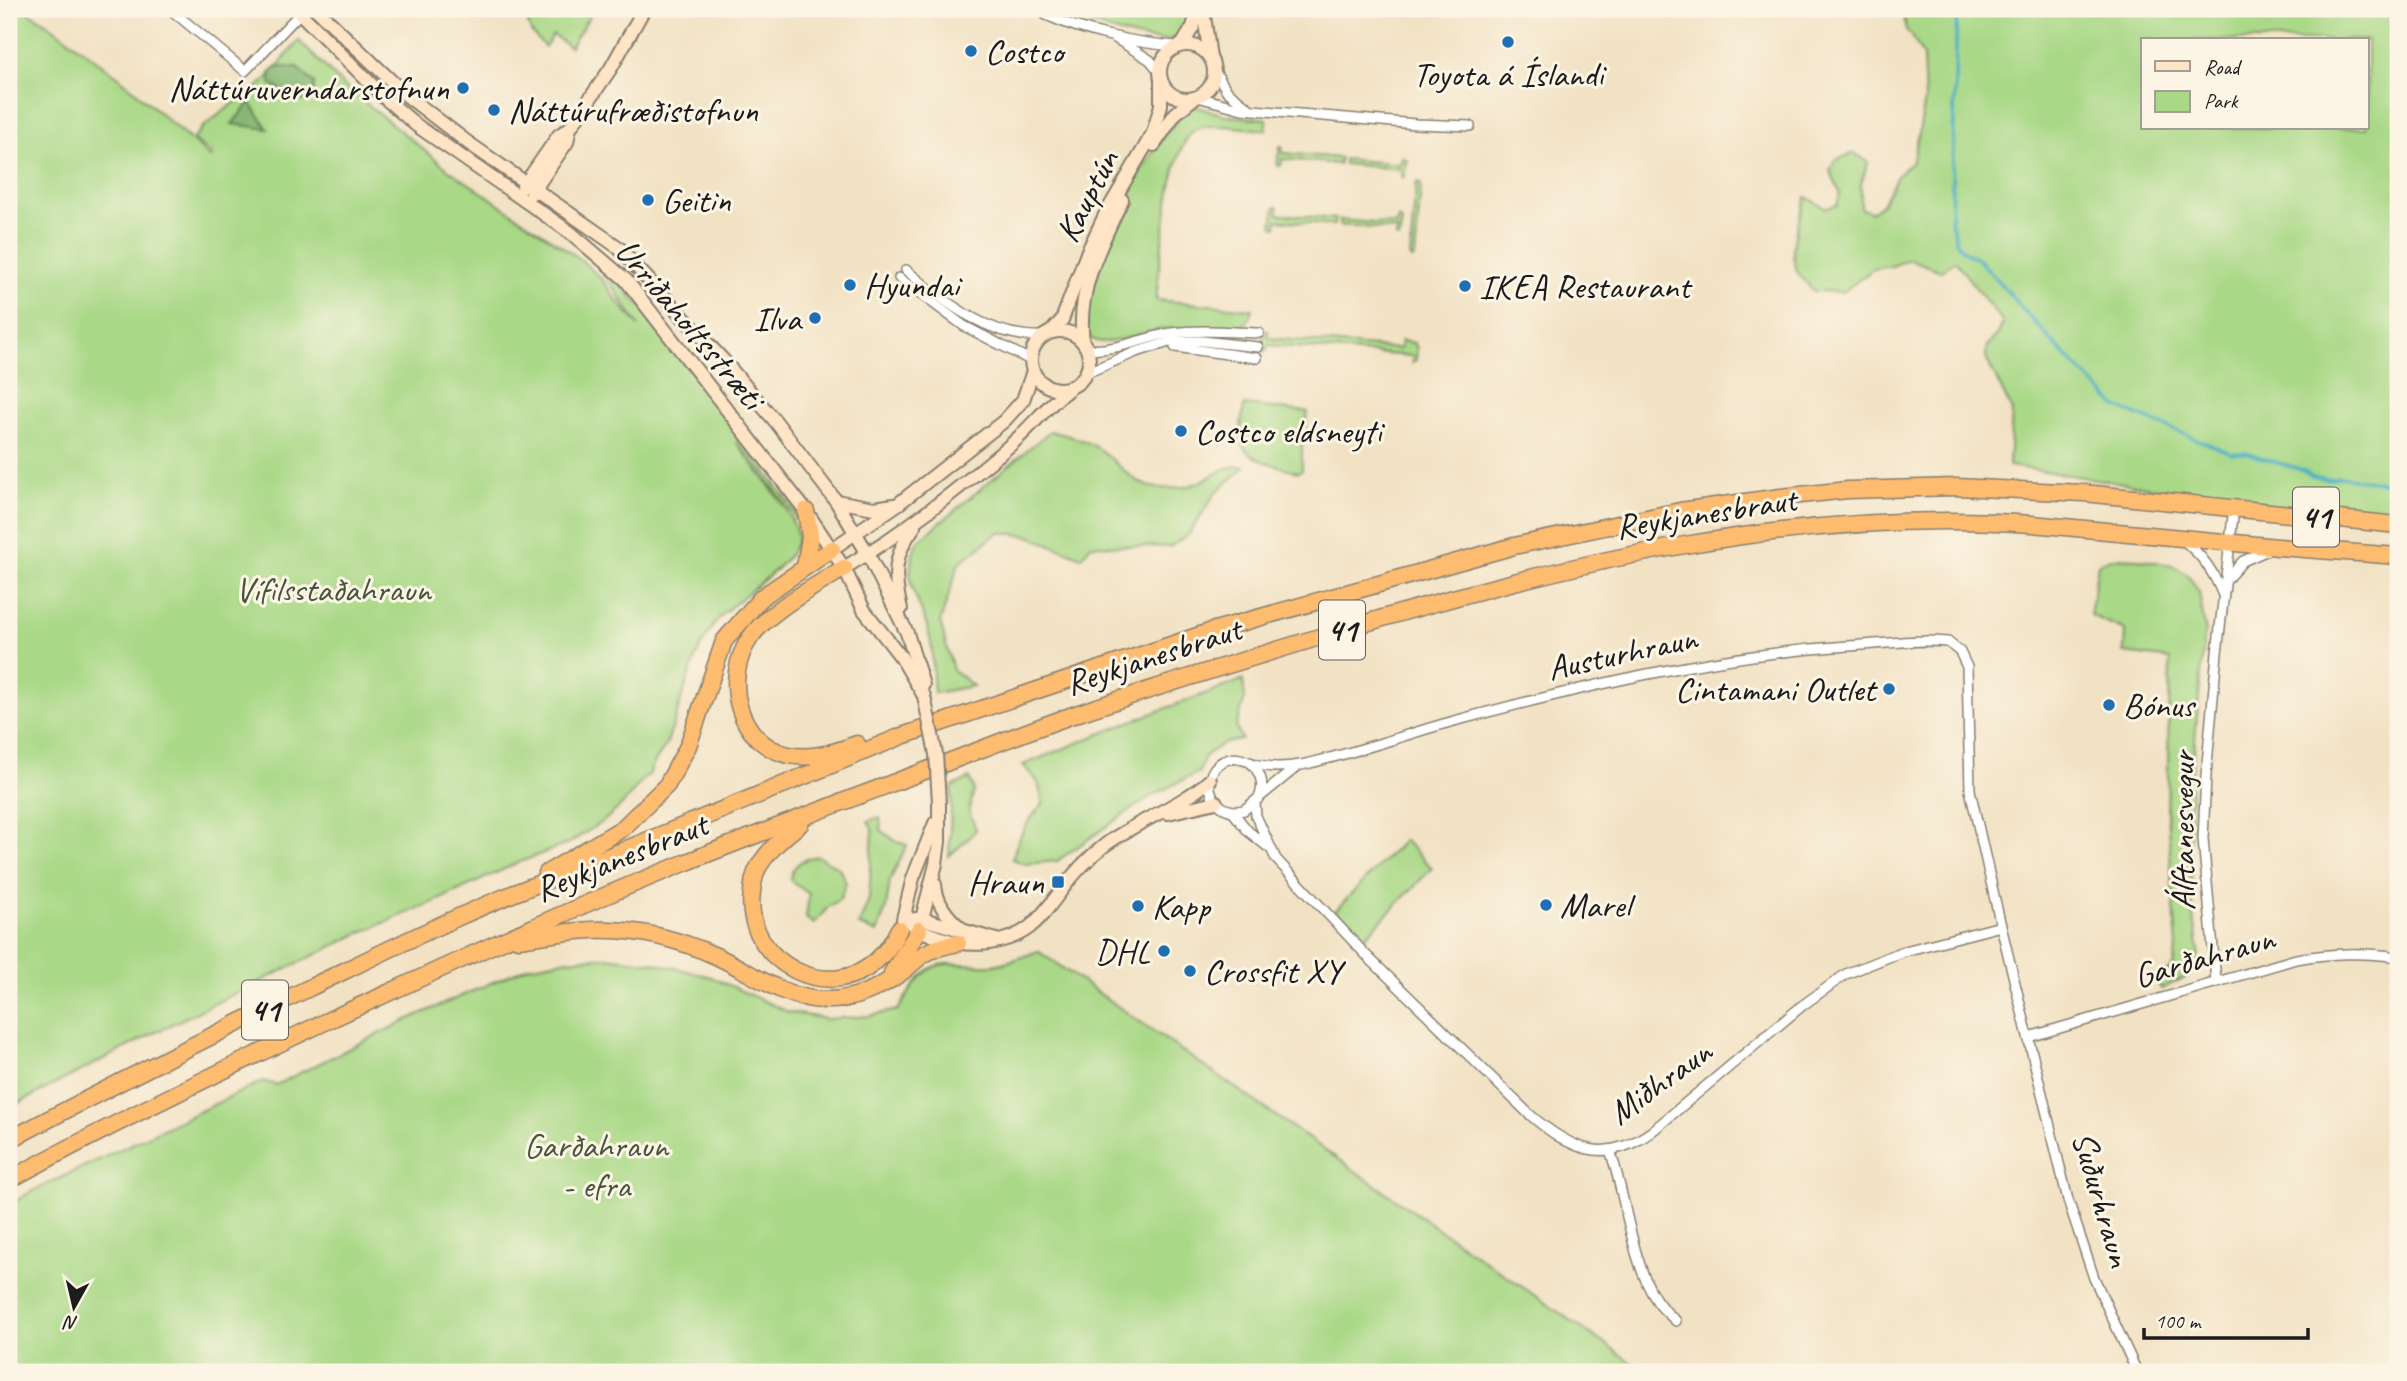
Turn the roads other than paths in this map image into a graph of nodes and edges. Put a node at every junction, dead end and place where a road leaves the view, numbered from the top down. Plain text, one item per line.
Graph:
1 (170, 9) edge
2 (316, 9) edge
3 (644, 9) edge
4 (1201, 9) edge
5 (300, 10) edge
6 (1046, 15) dead end
7 (1114, 37) junction
8 (1179, 46) junction
9 (1210, 57) junction
10 (1214, 70) junction
11 (1160, 76) junction
12 (1196, 98) junction
13 (1250, 109) junction
14 (1470, 126) dead end
15 (531, 185) junction
16 (522, 199) junction
17 (906, 270) dead end
18 (899, 278) dead end
19 (1259, 333) dead end
20 (1047, 334) junction
21 (1085, 345) junction
22 (1159, 346) junction
23 (1258, 347) dead end
24 (1257, 358) dead end
25 (1031, 365) junction
26 (1086, 373) junction
27 (1070, 388) junction
28 (836, 501) junction
29 (898, 504) junction
30 (2234, 508) junction
31 (806, 511) junction
32 (920, 517) junction
33 (2398, 525) edge
34 (856, 534) junction
35 (2180, 538) junction
36 (2229, 543) junction
37 (2278, 547) junction
38 (832, 549) junction
39 (868, 554) junction
40 (2398, 556) edge
41 (805, 567) junction
42 (844, 568) junction
43 (2225, 581) junction
44 (2223, 597) junction
45 (907, 633) junction
46 (924, 696) junction
47 (1017, 696) junction
48 (1251, 762) junction
49 (1299, 765) junction
50 (1210, 780) junction
51 (1257, 800) junction
52 (1216, 802) junction
53 (938, 808) junction
54 (1232, 811) junction
55 (810, 815) junction
56 (1157, 816) junction
57 (1269, 849) junction
58 (934, 873) junction
59 (525, 888) junction
60 (911, 922) junction
61 (2001, 926) junction
62 (961, 937) junction
63 (498, 942) junction
64 (2398, 957) edge
65 (887, 981) junction
66 (2216, 981) junction
67 (2029, 1037) junction
68 (9, 1140) edge
69 (1610, 1150) junction
70 (9, 1180) edge
71 (1676, 1321) dead end
72 (2137, 1372) edge

1 - 5 street, Urriðaholtsstræti
2 - 15 street, Urriðaholtsstræti
3 - 15 street
4 - 8 street, Kauptún
4 - 9 street, Kauptún
5 - 16 street, Urriðaholtsstræti
6 - 7 street
7 - 8 street
7 - 11 street
8 - 9 street
8 - 11 street, Kauptún
9 - 10 street, Kauptún
10 - 12 street, Kauptún
10 - 13 street, Kauptún
11 - 12 street
11 - 20 street, Kauptún
12 - 13 street
12 - 21 street, Kauptún
13 - 14 street
15 - 16 street
15 - 28 street, Urriðaholtsstræti
16 - 31 street, Urriðaholtsstræti
17 - 20 street
18 - 25 street
19 - 21 street
20 - 21 street
20 - 25 street, Kauptún
21 - 26 street, Kauptún
22 - 23 street
22 - 24 street
22 - 26 street
25 - 27 street
25 - 29 street, Kauptún
26 - 27 street
27 - 32 street
28 - 29 street
28 - 34 street, Urriðaholtsstræti
29 - 34 street, Kauptún
30 - 33 highway, Reykjanesbraut / 41
30 - 36 street, Álftanesvegur
30 - 47 highway, Reykjanesbraut / 41
31 - 38 street, Urriðaholtsstræti
31 - 41 highway
32 - 39 street
32 - 45 street
34 - 38 street, Kauptún
34 - 39 street
35 - 36 highway, Reykjanesbraut / 41
35 - 44 street, Álftanesvegur
35 - 55 highway, Reykjanesbraut / 41
36 - 37 highway, Reykjanesbraut / 41
36 - 43 street, Álftanesvegur
37 - 40 highway, Reykjanesbraut / 41
37 - 43 street
38 - 41 highway
38 - 42 street, Urriðaholtsstræti
39 - 42 street
39 - 45 street
41 - 59 highway
42 - 46 street
42 - 47 highway
43 - 44 street, Álftanesvegur
44 - 66 street, Álftanesvegur
45 - 46 street
46 - 53 street, bridge
47 - 59 highway, Reykjanesbraut / 41
48 - 49 street, Austurhraun
48 - 50 street, Austurhraun
48 - 51 street
49 - 51 street, Austurhraun
49 - 61 street, Austurhraun
50 - 52 street
50 - 56 street, Austurhraun
51 - 54 street, Austurhraun
51 - 57 street, Miðhraun
52 - 54 street
52 - 56 street, Austurhraun
53 - 58 street
53 - 60 street
54 - 57 street, Miðhraun
55 - 60 highway
55 - 63 highway, Reykjanesbraut / 41
56 - 62 street, Austurhraun
57 - 69 street, Miðhraun
58 - 60 street
58 - 62 street
59 - 68 highway, Reykjanesbraut / 41
60 - 62 street, Austurhraun
60 - 65 highway
61 - 67 street
61 - 69 street, Miðhraun
62 - 65 highway
63 - 65 highway
63 - 70 highway, Reykjanesbraut / 41
64 - 66 street, Garðahraun
66 - 67 street, Garðahraun
67 - 72 street, Suðurhraun
69 - 71 street

